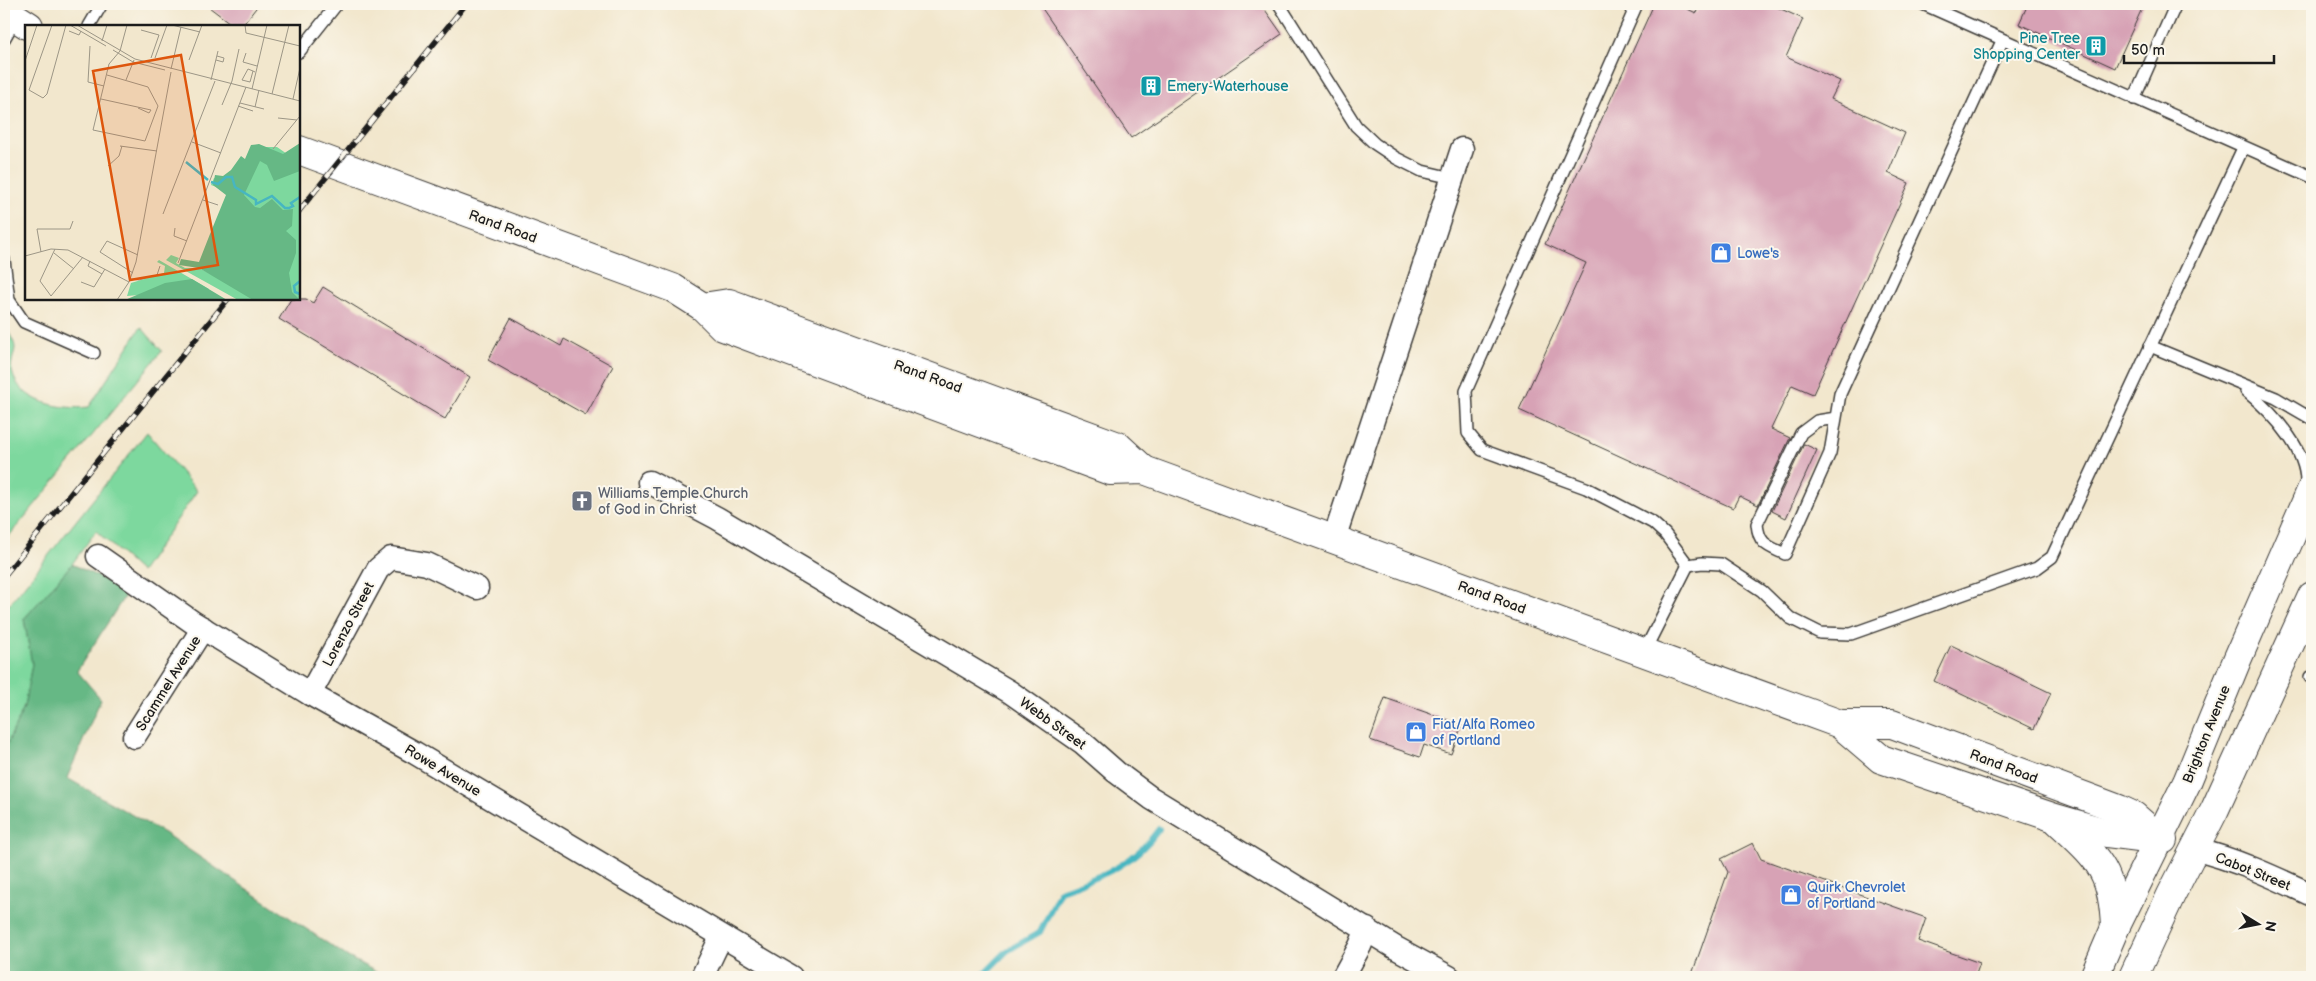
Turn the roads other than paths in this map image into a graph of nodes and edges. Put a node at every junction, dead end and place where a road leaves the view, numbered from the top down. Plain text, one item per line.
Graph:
1 (102, 4) edge
2 (337, 4) edge
3 (1279, 4) edge
4 (1637, 4) edge
5 (1923, 4) edge
6 (2176, 4) edge
7 (90, 25) edge
8 (2002, 41) junction
9 (300, 51) edge
10 (2134, 99) junction
11 (2243, 148) junction
12 (1462, 149) dead end
13 (300, 150) edge
14 (2312, 177) edge
15 (1452, 178) junction
16 (4, 260) edge
17 (2150, 346) junction
18 (94, 353) dead end
19 (2237, 384) junction
20 (2276, 398) junction
21 (2312, 408) edge
22 (1836, 418) junction
23 (2312, 419) edge
24 (649, 482) dead end
25 (2312, 488) edge
26 (2300, 514) junction
27 (1334, 539) junction
28 (98, 556) dead end
29 (1688, 565) junction
30 (477, 588) dead end
31 (2312, 596) edge
32 (203, 628) junction
33 (1644, 652) junction
34 (310, 694) junction
35 (1840, 724) junction
36 (134, 737) dead end
37 (2055, 818) junction
38 (2158, 838) junction
39 (2193, 849) junction
40 (2312, 895) edge
41 (2115, 928) junction
42 (1367, 929) junction
43 (721, 937) junction
44 (702, 977) edge
45 (792, 977) edge
46 (1343, 977) edge
47 (1449, 977) edge
48 (2094, 977) edge
49 (2133, 977) edge

1 - 7 lane
2 - 9 lane
3 - 15 lane
4 - 29 lane
5 - 8 lane
6 - 10 lane
8 - 10 lane
8 - 22 lane
10 - 11 lane
11 - 14 lane
11 - 17 lane
12 - 15 street
13 - 27 main road, Rand Road
15 - 27 street
16 - 18 lane
17 - 19 lane
17 - 29 lane
19 - 20 lane
19 - 26 lane
20 - 21 lane
20 - 23 lane
22 - 22 lane
24 - 42 street, Webb Street
25 - 26 main road, Brighton Avenue
26 - 38 main road, Brighton Avenue
27 - 33 main road, Rand Road
28 - 32 street, Rowe Avenue
29 - 33 lane
30 - 34 street, Lorenzo Street
31 - 39 main road
32 - 34 street, Rowe Avenue
32 - 36 street, Scammel Avenue
33 - 35 main road, Rand Road
34 - 43 street, Rowe Avenue
35 - 37 main road, Rand Road
35 - 38 main road, Rand Road
37 - 38 main road, Rand Road
37 - 41 main road
38 - 39 main road, Rand Road
38 - 41 main road, Brighton Avenue
39 - 40 street, Cabot Street
39 - 49 main road
41 - 48 main road, Brighton Avenue
42 - 46 street
42 - 47 street, Webb Street
43 - 44 street
43 - 45 street, Rowe Avenue

